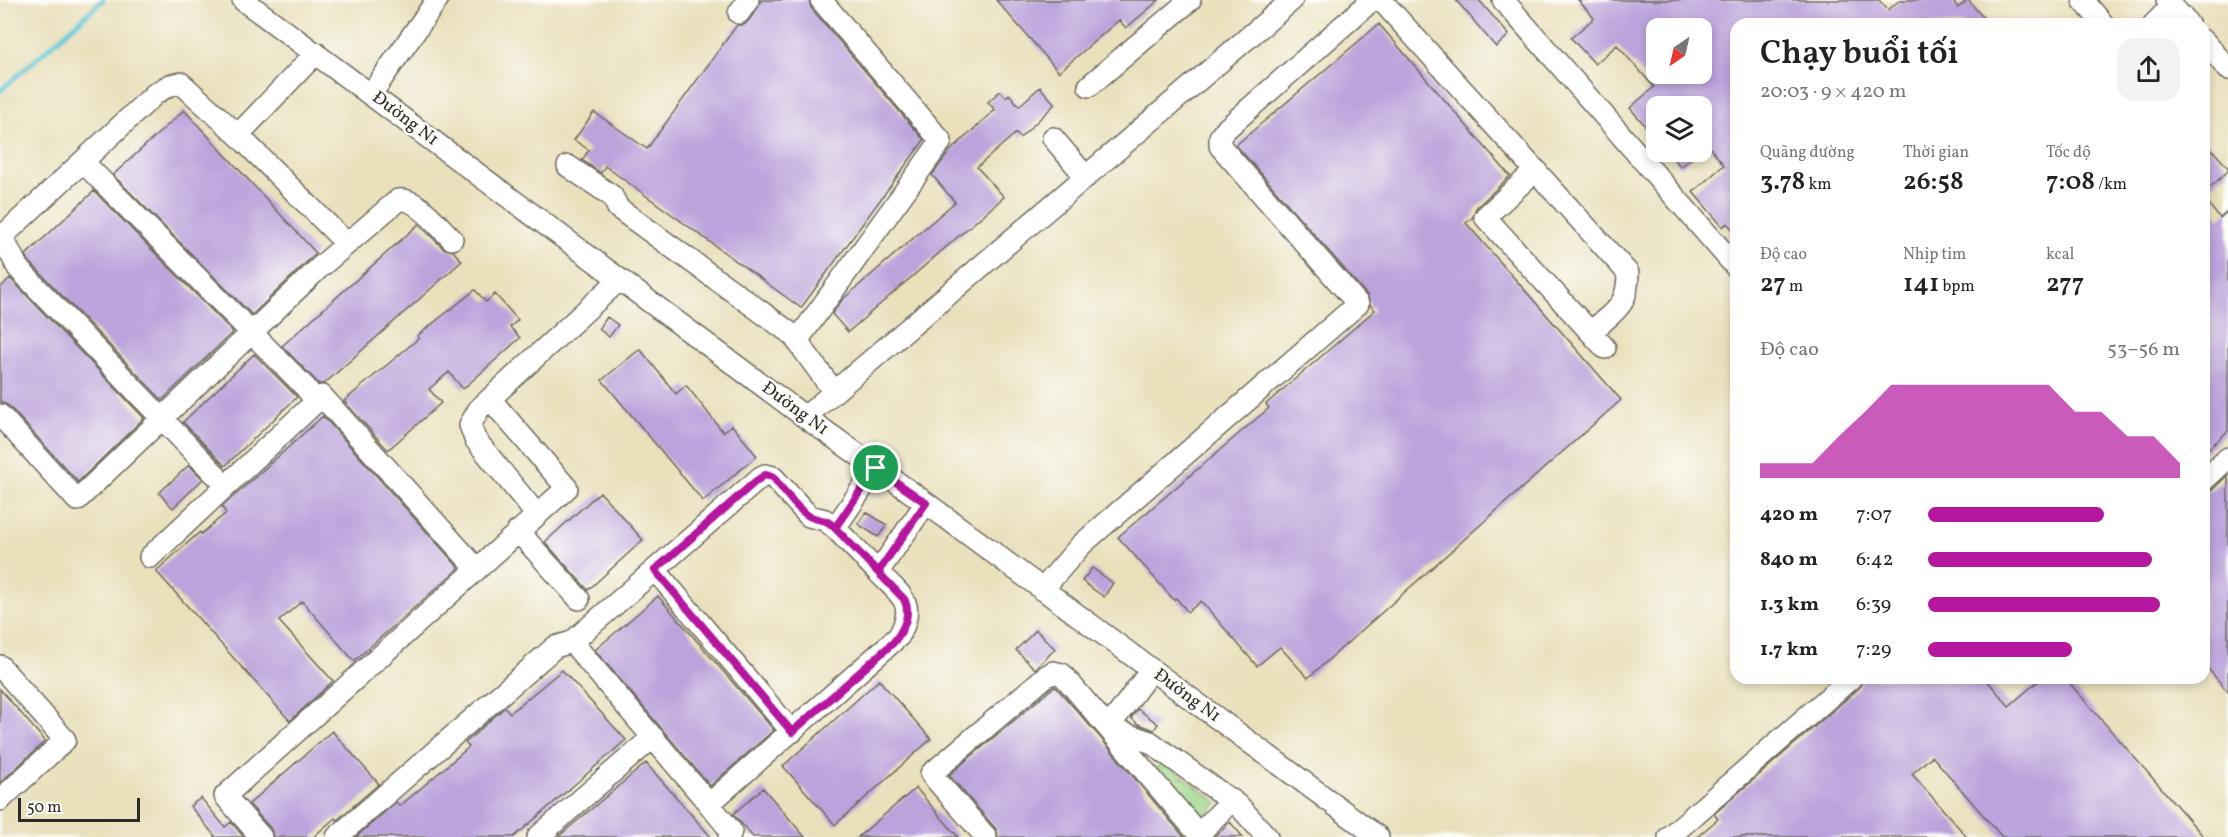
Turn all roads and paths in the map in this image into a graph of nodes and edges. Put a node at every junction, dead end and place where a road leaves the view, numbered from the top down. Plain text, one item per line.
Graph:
1 (243, 0) edge
2 (437, 0) edge
3 (821, 0) edge
4 (1190, 0) edge
5 (1292, 0) edge
6 (1372, 0) edge
7 (1381, 0) edge
8 (1503, 0) edge
9 (2083, 0) edge
10 (2098, 18) edge
11 (2210, 48) edge
12 (316, 54) junction
13 (2228, 69) edge
14 (1089, 86) dead end
15 (371, 94) junction
16 (238, 135) junction
17 (1053, 138) dead end
18 (83, 162) junction
19 (568, 166) dead end
20 (1536, 170) junction
21 (1086, 177) junction
22 (452, 239) dead end
23 (347, 243) junction
24 (1730, 260) edge
25 (619, 280) junction
26 (252, 333) junction
27 (797, 342) junction
28 (834, 392) junction
29 (490, 399) junction
30 (316, 402) junction
31 (0, 415) edge
32 (805, 417) junction
33 (162, 418) junction
34 (2228, 458) edge
35 (876, 468) junction
36 (215, 474) dead end
37 (2210, 474) edge
38 (926, 503) junction
39 (536, 514) junction
40 (835, 528) junction
41 (518, 531) junction
42 (150, 557) dead end
43 (477, 568) junction
44 (655, 570) junction
45 (878, 572) junction
46 (1042, 590) junction
47 (579, 599) dead end
48 (572, 642) junction
49 (0, 666) edge
50 (1151, 670) junction
51 (1844, 684) edge
52 (1108, 728) junction
53 (792, 732) junction
54 (653, 737) junction
55 (0, 800) edge
56 (1232, 800) junction
57 (709, 804) junction
58 (1369, 835) edge
59 (1200, 836) edge
60 (261, 837) edge
61 (337, 837) edge
62 (538, 837) edge
63 (729, 837) edge
64 (986, 837) edge
65 (1267, 837) edge
66 (1669, 837) edge

1 - 12 street, Đường N1
2 - 15 street
3 - 27 street
4 - 14 street
5 - 21 street
6 - 46 street
7 - 20 street
8 - 24 street
9 - 10 street
11 - 13 street
12 - 15 street, Đường N1
12 - 16 street
15 - 25 street, Đường N1
16 - 18 street
16 - 23 street
17 - 21 street
18 - 26 street
18 - 33 street
19 - 27 street
20 - 20 street
21 - 28 street
22 - 23 street
23 - 26 street
25 - 29 street
25 - 32 street, Đường N1
26 - 30 street
26 - 33 street
27 - 28 street
28 - 32 street
29 - 39 street
29 - 39 street
30 - 42 street
30 - 43 street
31 - 33 street
32 - 35 street, Đường N1
33 - 36 street
34 - 37 street
35 - 38 street, Đường N1
35 - 40 street
38 - 45 street
38 - 46 street, Đường N1
39 - 41 street
40 - 44 street
40 - 45 street
41 - 43 street
41 - 47 street
43 - 60 street
44 - 48 street
44 - 53 street
45 - 53 street
46 - 50 street, Đường N1
48 - 54 street
48 - 61 street
49 - 55 street
50 - 52 street
50 - 58 street, Đường N1
51 - 66 street
52 - 56 street
52 - 59 street
52 - 64 street
53 - 57 street
54 - 57 street
54 - 62 street
56 - 59 street
56 - 65 street
57 - 63 street

